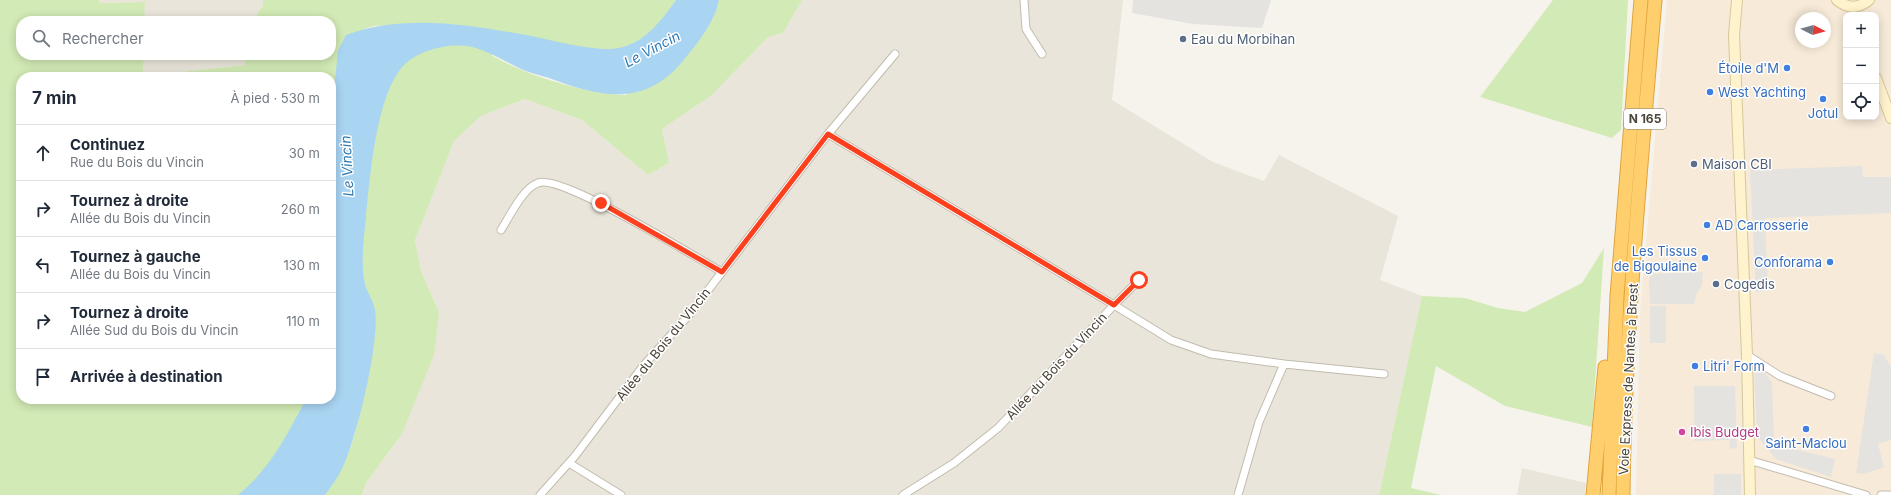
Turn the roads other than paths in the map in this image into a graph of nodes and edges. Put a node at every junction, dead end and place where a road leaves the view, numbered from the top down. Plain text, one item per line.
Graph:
1 (1024, 0) edge
2 (1641, 0) edge
3 (1655, 0) edge
4 (1737, 0) edge
5 (1837, 0) edge
6 (1869, 0) edge
7 (1858, 11) edge
8 (895, 54) dead end
9 (1042, 54) dead end
10 (1878, 84) edge
11 (1891, 118) edge
12 (828, 134) junction
13 (501, 230) dead end
14 (722, 272) junction
15 (1139, 280) dead end
16 (1617, 296) junction
17 (1114, 305) junction
18 (1747, 355) junction
19 (1284, 364) junction
20 (1384, 374) dead end
21 (1831, 396) dead end
22 (1749, 460) junction
23 (569, 463) junction
24 (540, 495) edge
25 (621, 495) edge
26 (903, 495) edge
27 (1238, 495) edge
28 (1593, 495) edge
29 (1609, 495) edge
30 (1623, 495) edge
31 (1750, 495) edge
32 (1866, 495) edge
33 (1881, 495) edge
34 (1891, 495) edge

1 - 9 street
2 - 16 highway, Voie Express de Nantes à Brest / N 165
3 - 30 highway, Voie Express de Nantes à Brest / N 165
4 - 18 street
5 - 7 street
6 - 7 street
8 - 12 street, Allée du Bois du Vincin
10 - 11 street
12 - 14 street, Allée du Bois du Vincin
12 - 17 street, Allée du Bois du Vincin
13 - 14 street
14 - 23 street, Allée du Bois du Vincin
15 - 17 street
16 - 28 highway
16 - 29 highway, Voie Express de Nantes à Brest / N 165
17 - 19 street
17 - 26 street, Allée du Bois du Vincin
18 - 21 street
18 - 22 street
19 - 20 street
19 - 27 street
22 - 31 street
22 - 32 street
23 - 24 street, Allée du Bois du Vincin
23 - 25 street
33 - 34 street

